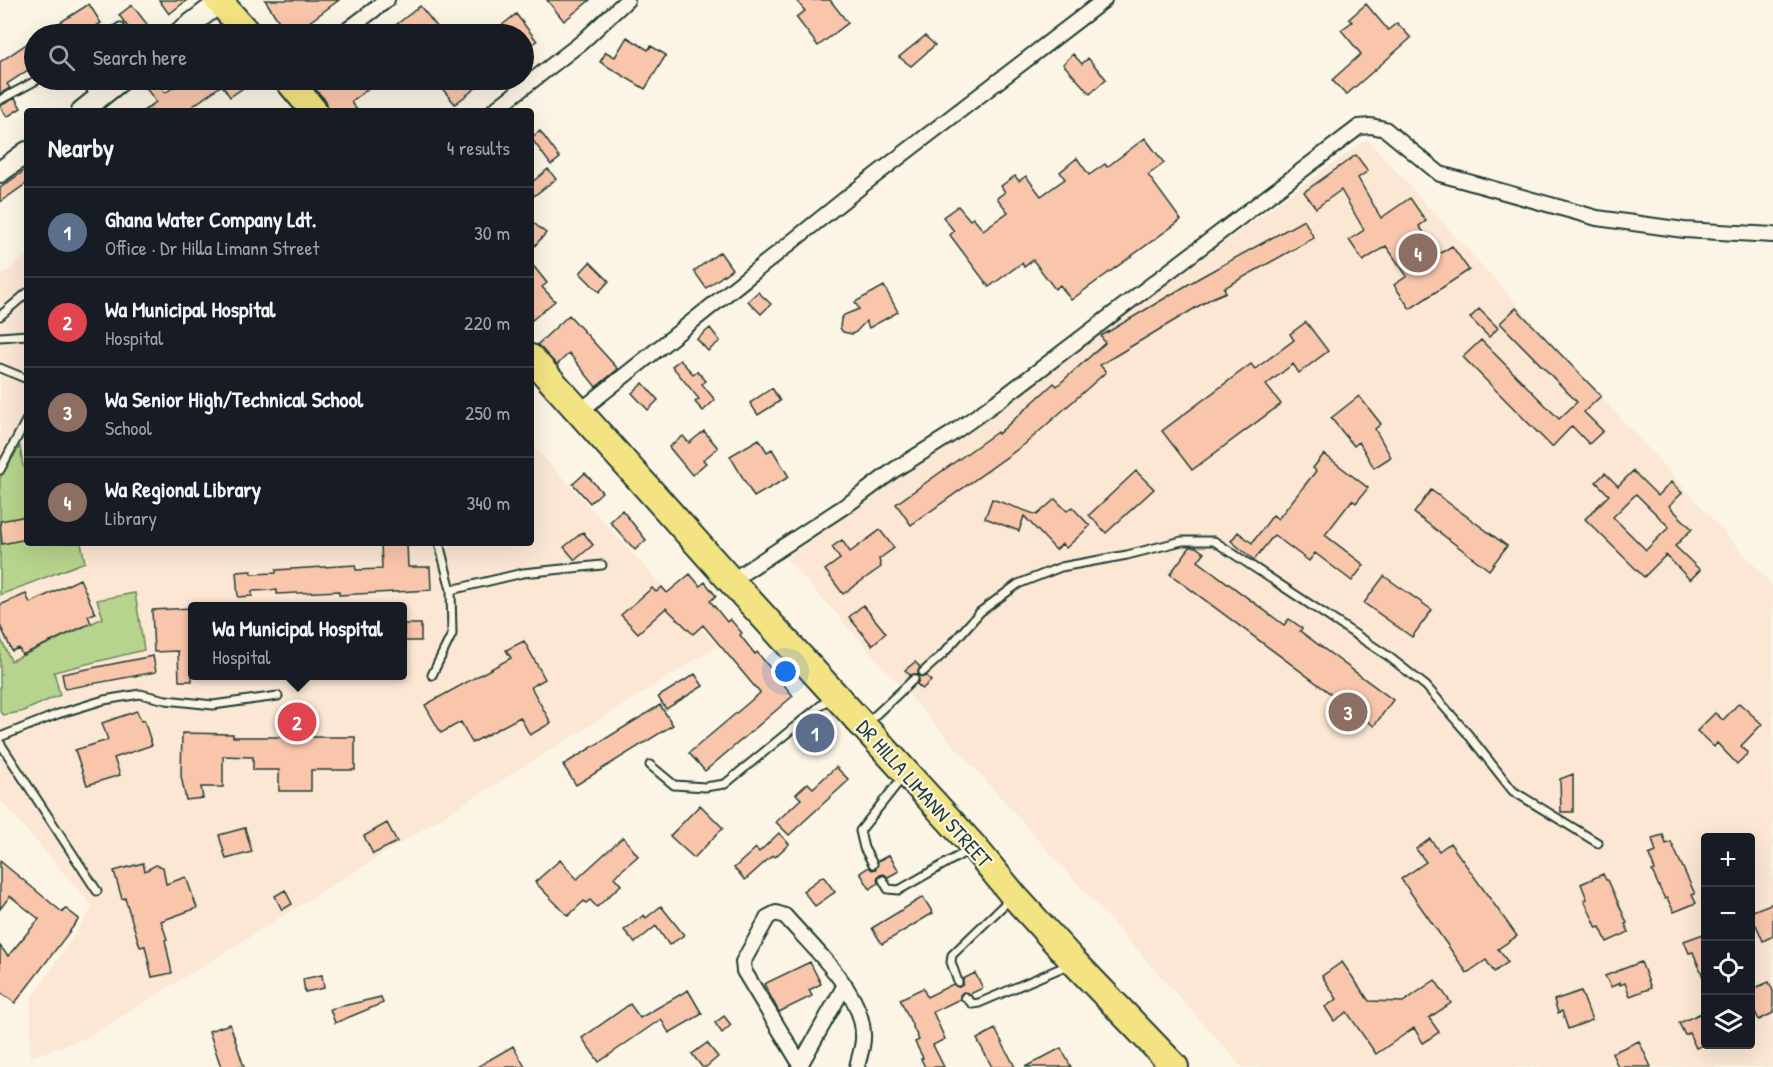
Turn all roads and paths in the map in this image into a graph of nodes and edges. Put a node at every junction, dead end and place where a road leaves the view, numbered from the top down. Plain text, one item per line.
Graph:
1 (387, 0) edge
2 (627, 0) edge
3 (1104, 0) edge
4 (219, 1) edge
5 (190, 24) edge
6 (239, 24) edge
7 (355, 24) edge
8 (534, 79) edge
9 (24, 87) edge
10 (87, 90) edge
11 (108, 90) edge
12 (296, 90) edge
13 (520, 90) edge
14 (0, 99) edge
15 (89, 105) edge
16 (311, 108) edge
17 (497, 108) edge
18 (24, 154) edge
19 (0, 172) edge
20 (1773, 235) edge
21 (24, 296) edge
22 (0, 316) edge
23 (24, 335) edge
24 (0, 337) edge
25 (534, 361) edge
26 (0, 368) edge
27 (24, 379) edge
28 (579, 412) junction
29 (24, 425) edge
30 (0, 470) edge
31 (440, 546) edge
32 (602, 565) dead end
33 (731, 581) junction
34 (451, 590) junction
35 (923, 672) dead end
36 (432, 675) dead end
37 (914, 680) dead end
38 (835, 694) junction
39 (278, 696) dead end
40 (863, 726) junction
41 (0, 736) edge
42 (0, 743) edge
43 (650, 765) dead end
44 (906, 774) junction
45 (1599, 843) dead end
46 (974, 847) junction
47 (873, 864) dead end
48 (883, 880) dead end
49 (97, 891) dead end
50 (1014, 896) junction
51 (1074, 962) junction
52 (958, 982) dead end
53 (845, 985) junction
54 (965, 997) dead end
55 (800, 1067) edge
56 (857, 1067) edge
57 (1175, 1067) edge

1 - 7 street
2 - 8 street
3 - 28 street
4 - 5 street
4 - 6 highway
9 - 14 lane
10 - 15 lane
11 - 15 street
12 - 16 highway
13 - 17 street
18 - 19 street
20 - 33 street
21 - 22 lane
23 - 24 lane
25 - 28 highway, DR HILLA LIMANN STREET
26 - 27 lane
28 - 33 highway, DR HILLA LIMANN STREET
29 - 30 lane
31 - 34 lane
32 - 34 lane
33 - 38 highway, DR HILLA LIMANN STREET
34 - 36 lane
35 - 45 lane
37 - 40 lane
38 - 40 highway, DR HILLA LIMANN STREET
38 - 43 lane
39 - 41 lane
40 - 44 highway, DR HILLA LIMANN STREET
42 - 49 lane
44 - 46 highway, DR HILLA LIMANN STREET
44 - 47 lane
46 - 48 lane
46 - 50 highway, DR HILLA LIMANN STREET
50 - 51 highway, DR HILLA LIMANN STREET
50 - 52 lane
51 - 54 lane
51 - 57 highway, DR HILLA LIMANN STREET
53 - 55 street
53 - 55 street
53 - 56 street

